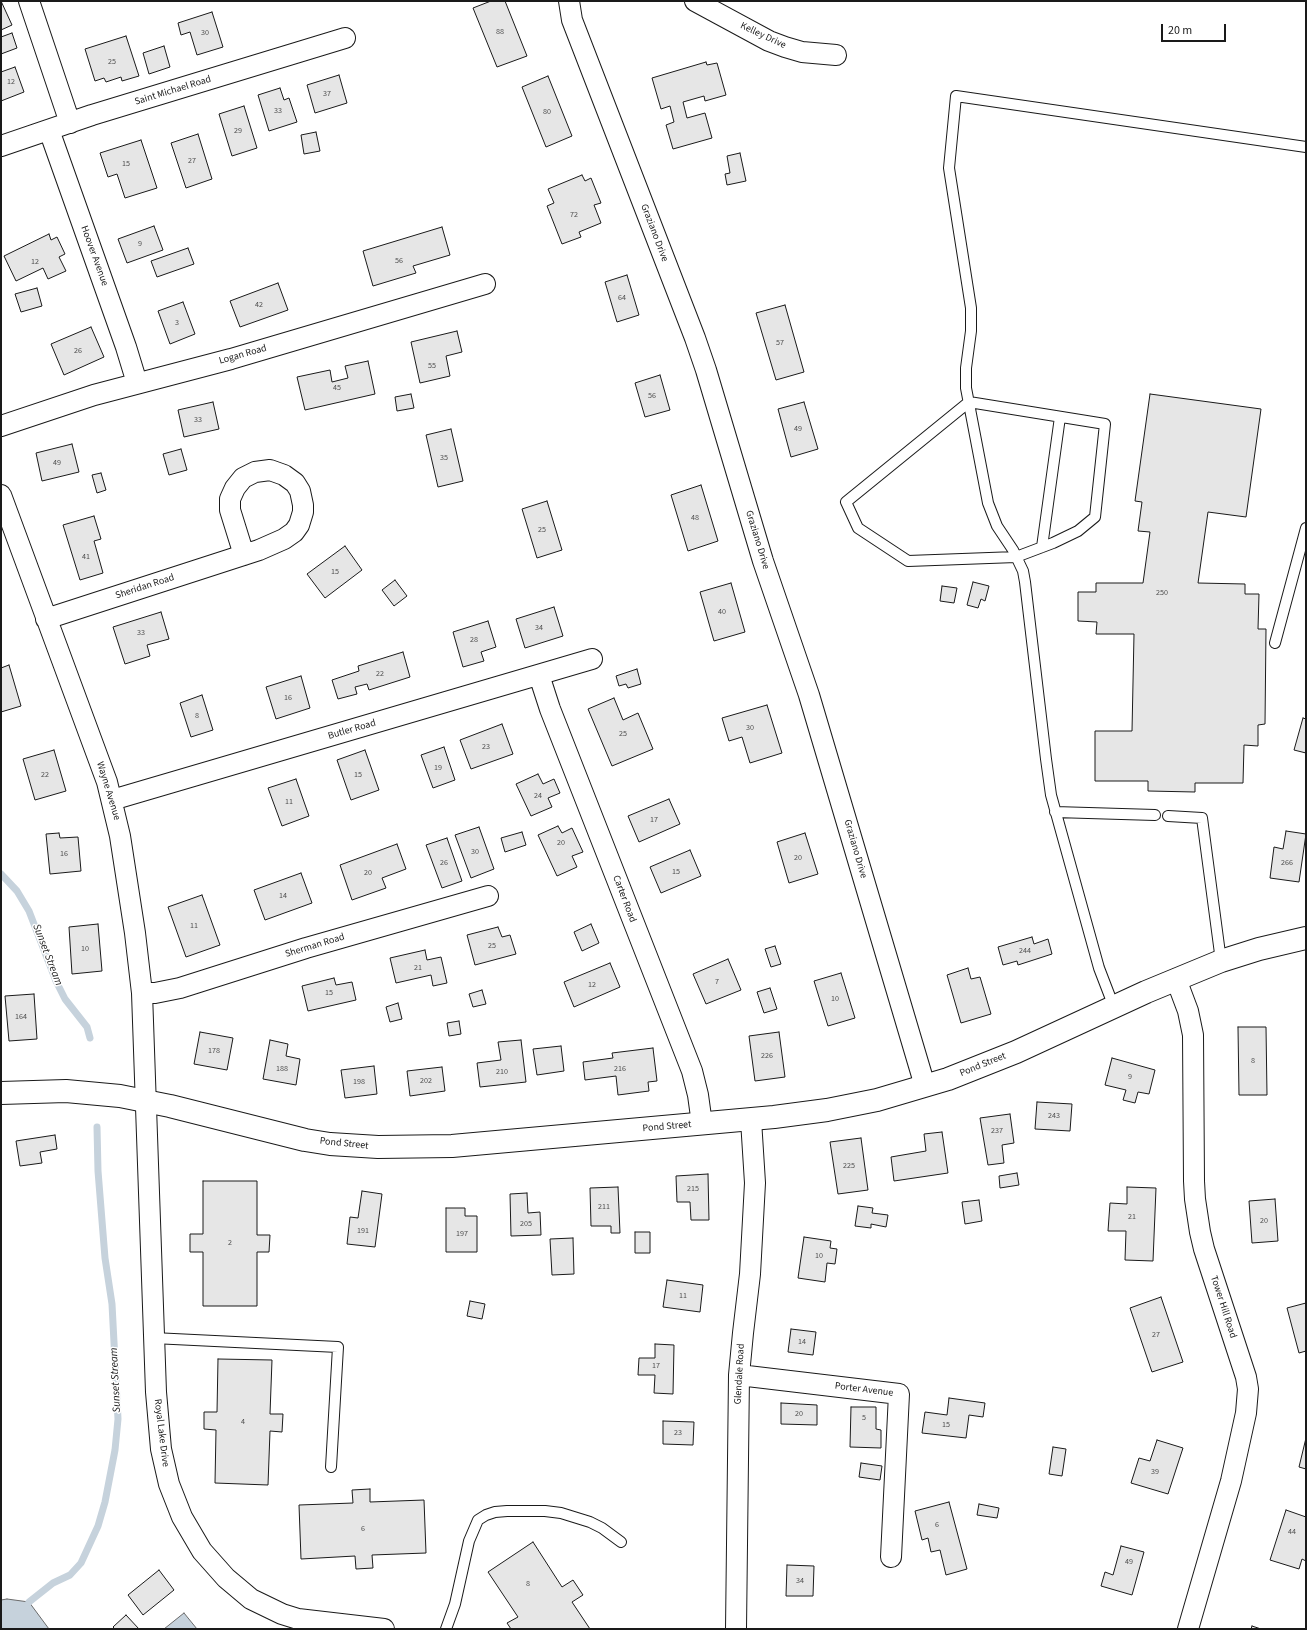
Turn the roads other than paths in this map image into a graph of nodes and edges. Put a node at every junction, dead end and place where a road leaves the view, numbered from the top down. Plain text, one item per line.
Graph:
1 (29, 1) edge
2 (569, 1) edge
3 (695, 1) edge
4 (345, 38) dead end
5 (836, 55) dead end
6 (70, 123) junction
7 (50, 130) junction
8 (1, 146) edge
9 (1306, 147) edge
10 (485, 284) dead end
11 (137, 383) junction
12 (969, 402) junction
13 (1060, 417) junction
14 (1, 426) edge
15 (1, 495) edge
16 (1306, 528) edge
17 (1042, 547) junction
18 (244, 555) dead end
19 (1016, 557) junction
20 (46, 619) junction
21 (1275, 643) dead end
22 (592, 659) dead end
23 (539, 675) junction
24 (112, 800) junction
25 (1055, 812) junction
26 (1156, 815) dead end
27 (1168, 816) dead end
28 (488, 896) dead end
29 (1306, 938) edge
30 (1221, 961) junction
31 (1176, 979) junction
32 (142, 994) junction
33 (1114, 1007) junction
34 (925, 1086) junction
35 (1, 1093) edge
36 (146, 1101) junction
37 (750, 1120) junction
38 (702, 1124) junction
39 (153, 1338) junction
40 (739, 1375) junction
41 (331, 1467) dead end
42 (621, 1542) dead end
43 (891, 1557) dead end
44 (384, 1629) edge
45 (446, 1629) edge
46 (736, 1629) edge
47 (1188, 1629) edge

1 - 6 street
2 - 34 street, Graziano Drive
3 - 5 street, Kelley Drive
4 - 6 street, Saint Michael Road
6 - 7 street, Saint Michael Road
7 - 8 street, Saint Michael Road
7 - 11 street, Hoover Avenue
9 - 12 lane
10 - 11 street, Logan Road
11 - 14 street, Logan Road
12 - 13 lane
12 - 19 lane
12 - 19 lane
13 - 17 lane
13 - 17 lane
15 - 20 street, Wayne Avenue
16 - 21 lane
17 - 19 lane
18 - 20 street, Sheridan Road
19 - 25 lane
20 - 24 street, Wayne Avenue
22 - 23 street, Butler Road
23 - 24 street, Butler Road
23 - 38 street, Carter Road
24 - 32 street, Wayne Avenue
25 - 26 lane
25 - 33 lane
27 - 30 lane
28 - 32 street, Sherman Road
29 - 30 main road, Pond Street
30 - 31 main road, Pond Street
31 - 33 main road, Pond Street
31 - 47 street, Tower Hill Road
32 - 36 street, Wayne Avenue
33 - 34 main road, Pond Street
34 - 37 main road, Pond Street
35 - 36 main road, Pond Street
36 - 38 main road, Pond Street
36 - 39 street, Royal Lake Drive
37 - 38 main road, Pond Street
37 - 40 street, Glendale Road
39 - 41 lane
39 - 44 street, Royal Lake Drive
40 - 43 street, Porter Avenue
40 - 46 street, Glendale Road
42 - 45 lane

